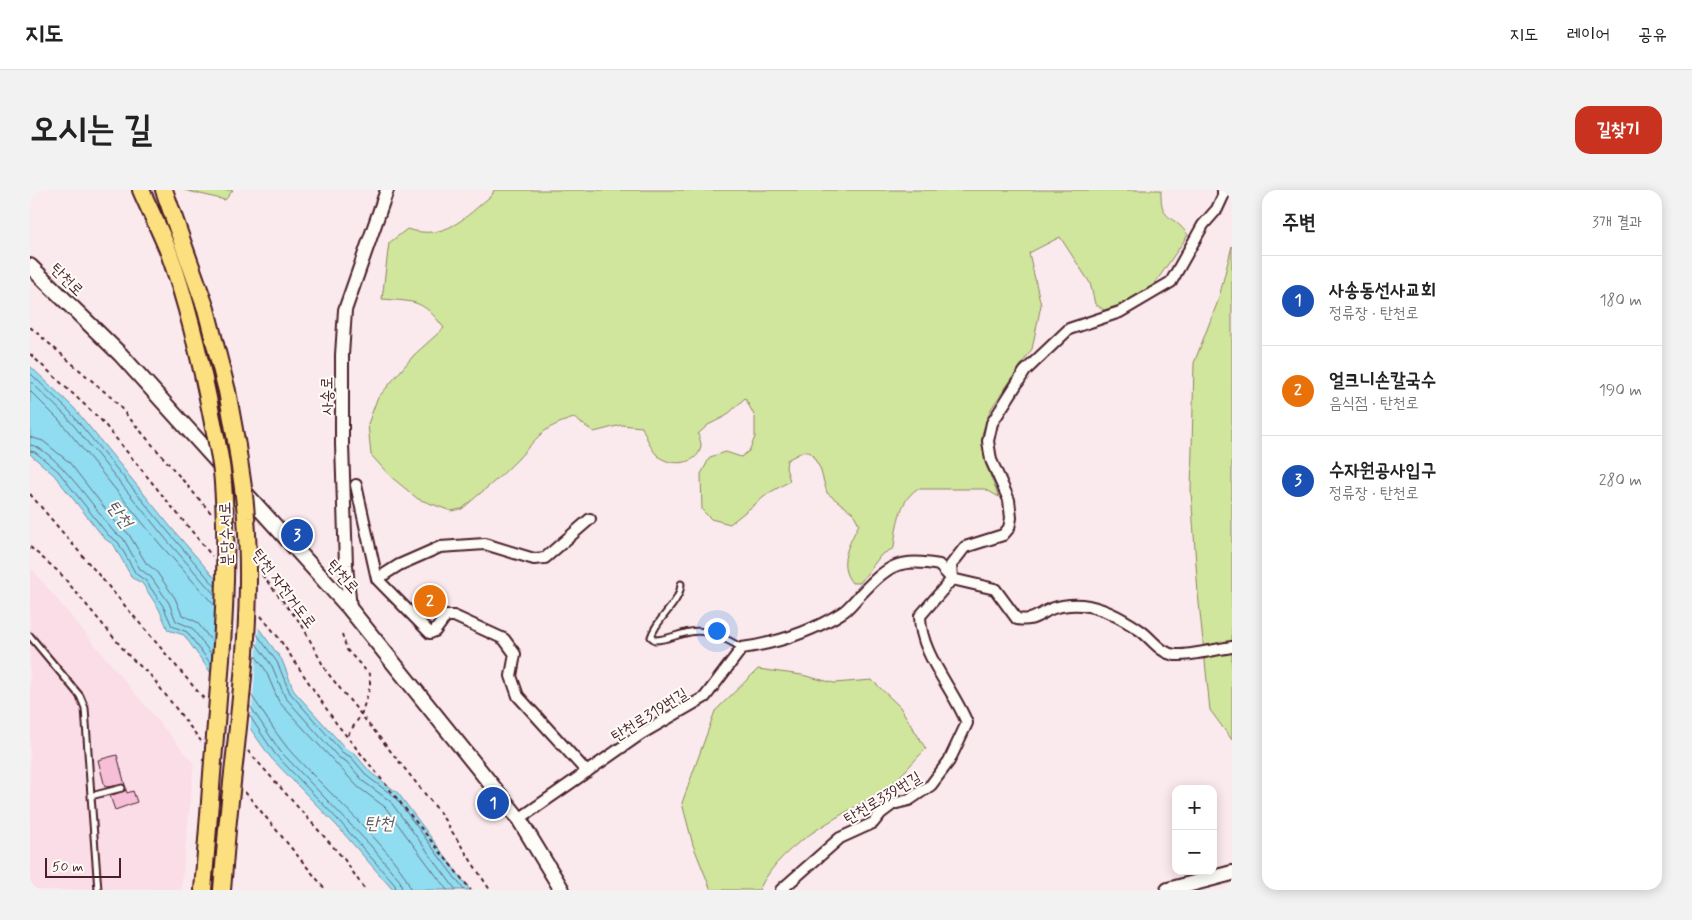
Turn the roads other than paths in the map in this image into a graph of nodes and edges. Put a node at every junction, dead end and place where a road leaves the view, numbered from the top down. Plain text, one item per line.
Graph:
1 (141, 190) edge
2 (164, 190) edge
3 (387, 190) edge
4 (1223, 190) edge
5 (30, 266) edge
6 (356, 485) dead end
7 (590, 519) dead end
8 (377, 579) junction
9 (952, 579) junction
10 (681, 584) dead end
11 (350, 609) junction
12 (30, 636) edge
13 (1232, 647) edge
14 (742, 648) junction
15 (588, 772) junction
16 (122, 788) dead end
17 (91, 796) junction
18 (519, 819) junction
19 (1232, 873) edge
20 (98, 890) edge
21 (203, 890) edge
22 (222, 890) edge
23 (562, 890) edge
24 (781, 890) edge
25 (1168, 890) edge
26 (1192, 890) edge

1 - 21 highway, 분당수서로, bridge
2 - 22 highway, 분당수서로, bridge
3 - 11 street, 사송로
4 - 9 street, 탄천로339번길
5 - 11 main road, 탄천로
6 - 8 street
7 - 8 street
8 - 15 street
9 - 13 street
9 - 14 street
9 - 24 street, 탄천로339번길
10 - 14 lane
11 - 18 main road, 탄천로
12 - 17 lane
14 - 15 street, 탄천로319번길
15 - 18 street, 탄천로319번길
16 - 17 lane
17 - 20 lane
18 - 23 main road, 탄천로
19 - 25 main road
19 - 26 main road

